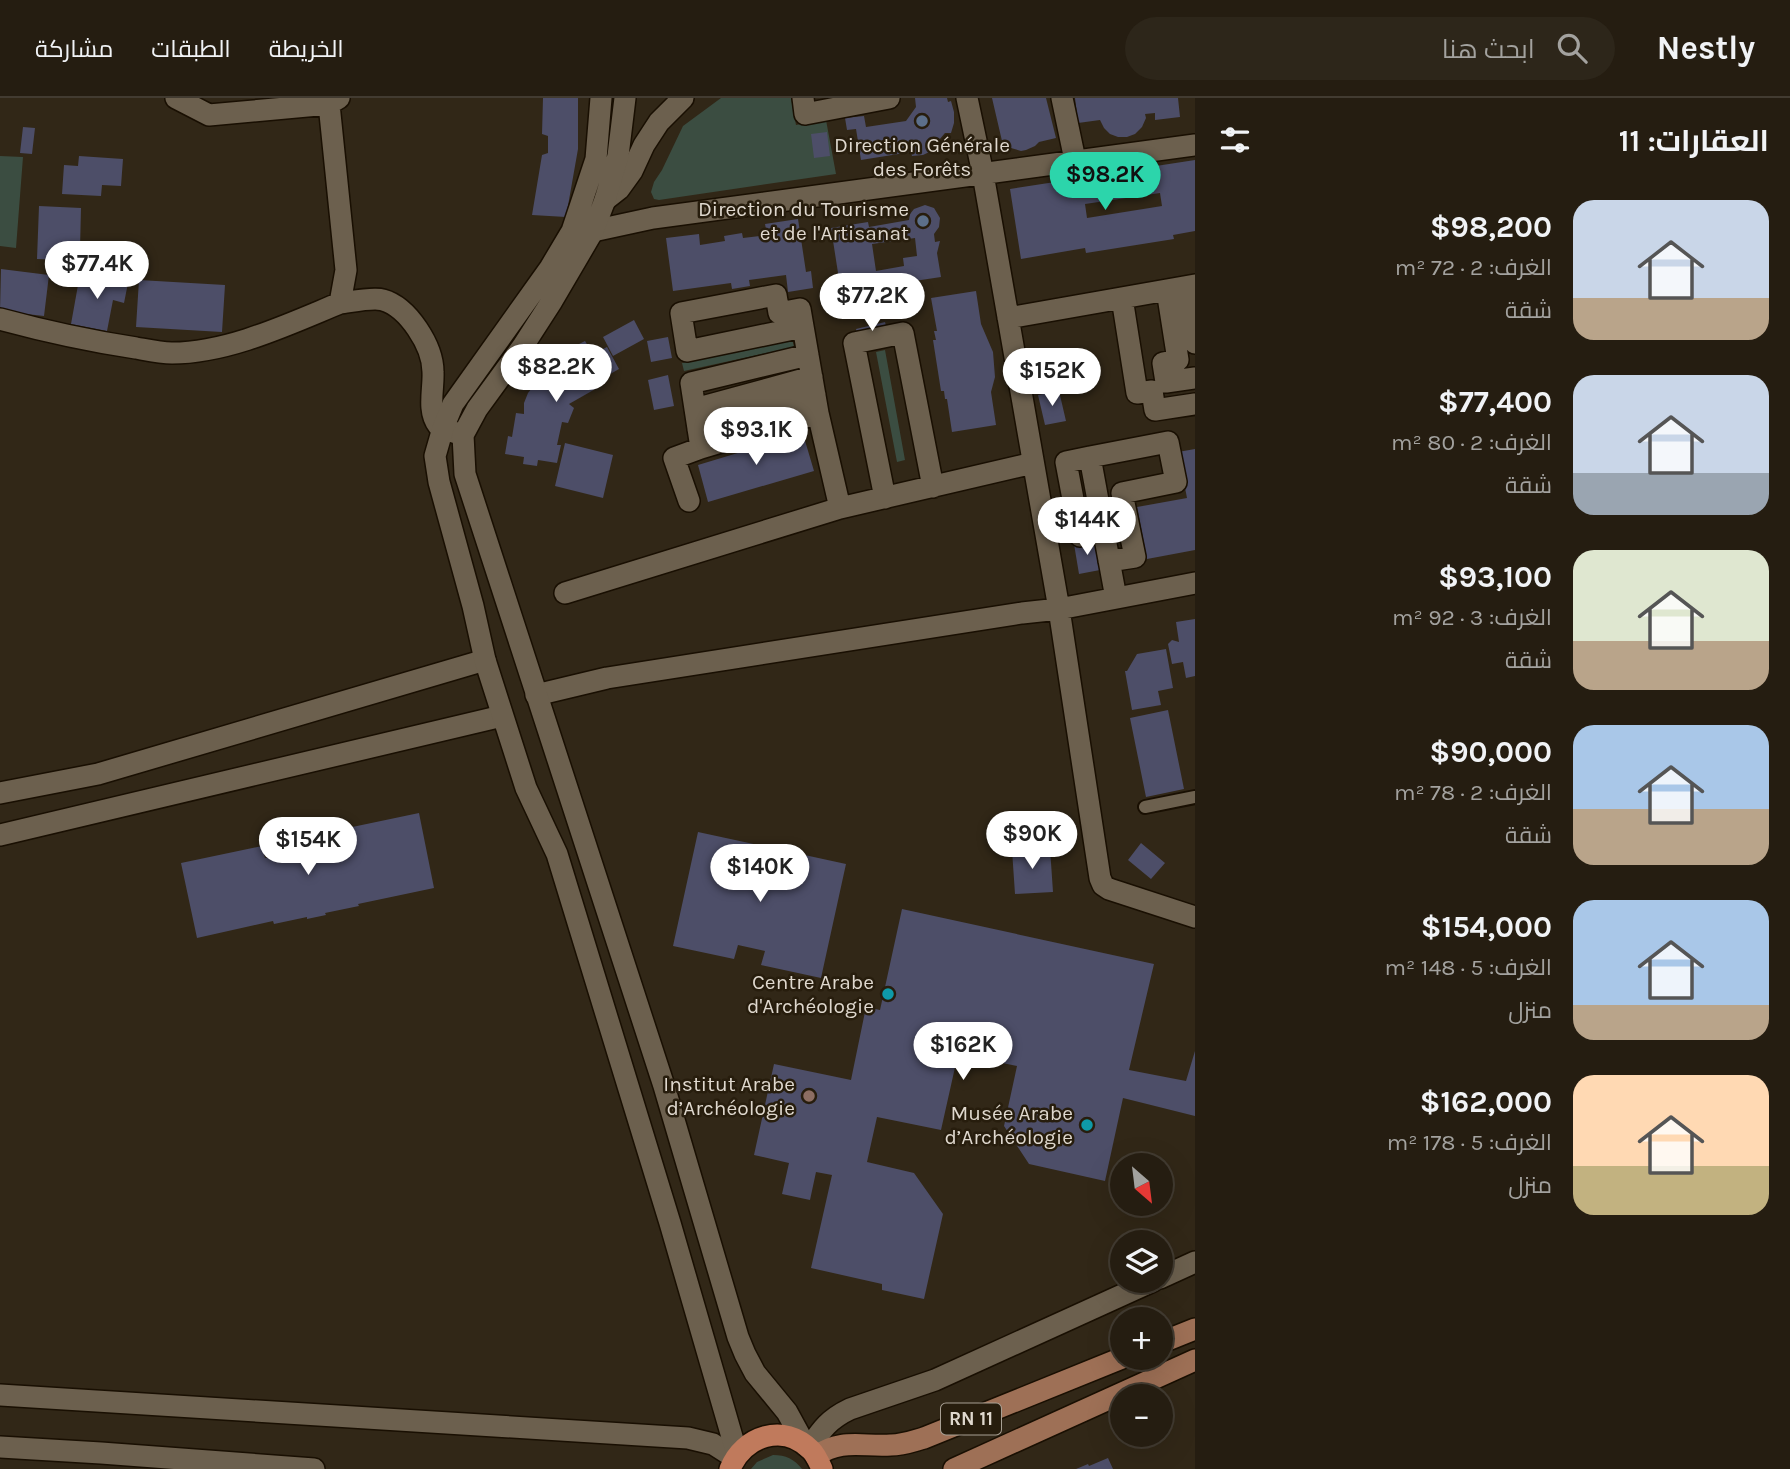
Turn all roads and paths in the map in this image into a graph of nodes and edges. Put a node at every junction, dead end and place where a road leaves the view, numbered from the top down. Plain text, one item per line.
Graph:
1 (176, 98) edge
2 (601, 98) edge
3 (625, 98) edge
4 (803, 98) edge
5 (889, 98) edge
6 (967, 98) edge
7 (1062, 98) edge
8 (679, 99) edge
9 (334, 101) edge
10 (1195, 145) edge
11 (1075, 160) junction
12 (983, 174) junction
13 (605, 200) junction
14 (593, 231) junction
15 (1183, 287) edge
16 (1122, 298) junction
17 (340, 303) junction
18 (1008, 317) junction
19 (0, 319) edge
20 (803, 327) junction
21 (1195, 343) edge
22 (808, 355) junction
23 (1195, 378) edge
24 (815, 395) junction
25 (1195, 404) edge
26 (443, 428) junction
27 (698, 429) junction
28 (463, 435) junction
29 (1033, 463) junction
30 (933, 486) junction
31 (885, 498) junction
32 (689, 501) dead end
33 (840, 508) junction
34 (1109, 561) junction
35 (1195, 583) edge
36 (565, 593) dead end
37 (1116, 598) junction
38 (1059, 609) junction
39 (485, 660) junction
40 (536, 695) junction
41 (502, 716) junction
42 (0, 793) edge
43 (1195, 797) edge
44 (1145, 807) dead end
45 (0, 835) edge
46 (1195, 917) edge
47 (1195, 1262) edge
48 (1173, 1272) edge
49 (1127, 1293) edge
50 (1195, 1329) edge
51 (1173, 1338) edge
52 (1195, 1360) edge
53 (1110, 1363) edge
54 (0, 1395) edge
55 (0, 1447) edge
56 (813, 1454) edge
57 (734, 1460) edge
58 (314, 1469) edge
59 (954, 1469) edge

1 - 9 street
2 - 26 street
3 - 13 street
4 - 5 street
6 - 12 street
7 - 11 street
8 - 13 street
9 - 17 street
10 - 11 street
11 - 12 street
12 - 14 street
12 - 18 street
13 - 14 street
14 - 28 street
15 - 16 street
15 - 21 street
15 - 23 street
16 - 18 street
16 - 25 street
17 - 19 street
17 - 26 street
18 - 29 street
20 - 20 street
20 - 22 street
22 - 24 street
22 - 27 street
24 - 27 street
24 - 33 street
26 - 28 street
26 - 39 street
27 - 32 street
28 - 40 street
29 - 30 street
29 - 38 street
30 - 31 street
30 - 31 street
31 - 33 street
33 - 36 street
34 - 34 street
34 - 37 street
35 - 37 street
37 - 38 street
38 - 40 street
38 - 46 street
39 - 41 street
39 - 42 street
40 - 56 street
41 - 45 street
41 - 57 street
43 - 44 lane
47 - 48 street
49 - 56 street
50 - 51 main road
52 - 59 main road, RN 11
53 - 56 main road, RN 11
54 - 57 street
55 - 58 street
56 - 57 highway

